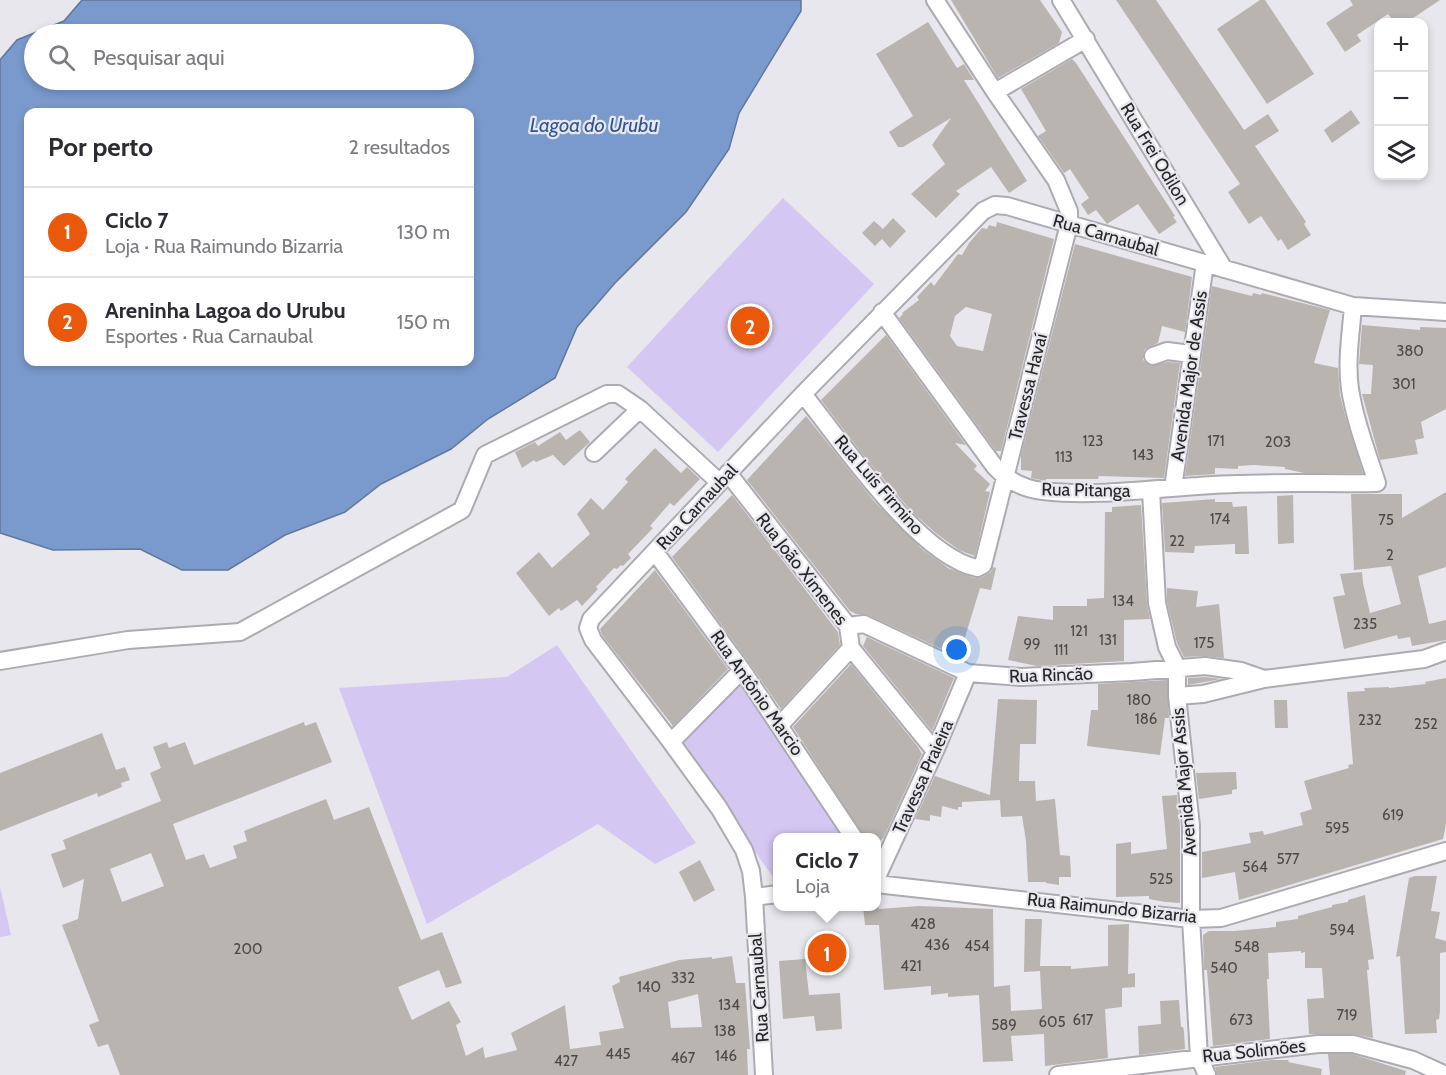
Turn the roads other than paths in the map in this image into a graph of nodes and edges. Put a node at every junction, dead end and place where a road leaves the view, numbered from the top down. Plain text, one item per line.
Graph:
1 (935, 0) edge
2 (1061, 0) edge
3 (1086, 39) junction
4 (995, 92) junction
5 (1069, 224) junction
6 (1205, 263) junction
7 (1224, 269) junction
8 (1353, 306) junction
9 (882, 312) junction
10 (1446, 312) edge
11 (1191, 354) junction
12 (1153, 356) dead end
13 (803, 394) junction
14 (640, 409) junction
15 (594, 453) dead end
16 (723, 478) junction
17 (1006, 478) junction
18 (1173, 488) junction
19 (1151, 490) junction
20 (988, 549) joint
21 (655, 552) junction
22 (848, 626) junction
23 (850, 648) junction
24 (1446, 651) edge
25 (0, 662) edge
26 (1177, 667) junction
27 (742, 670) junction
28 (968, 673) junction
29 (1264, 679) junction
30 (1178, 696) junction
31 (780, 725) junction
32 (671, 742) junction
33 (935, 751) junction
34 (851, 833) edge
35 (1446, 851) edge
36 (881, 868) edge
37 (881, 878) edge
38 (773, 895) edge
39 (754, 897) junction
40 (1191, 919) junction
41 (1199, 1057) junction
42 (1131, 1071) edge
43 (765, 1075) edge
44 (1058, 1075) edge
45 (1207, 1075) edge
46 (1446, 1075) edge

1 - 4 street
2 - 3 street, Rua Frei Odilon
3 - 4 street
3 - 7 street, Rua Frei Odilon
4 - 5 street
5 - 6 street, Rua Carnaubal
5 - 9 street, Rua Carnaubal
5 - 17 street, Travessa Havaí
6 - 7 street, Rua Carnaubal
6 - 11 street, Avenida Major de Assis
7 - 8 street, Rua Carnaubal
8 - 10 street, Rua Carnaubal
8 - 18 street, Rua Pitanga
9 - 13 street, Rua Carnaubal
9 - 17 street, Rua Pitanga
11 - 12 street
11 - 18 street, Avenida Major de Assis
13 - 16 street, Rua Carnaubal
13 - 20 street, Rua Luís Firmino
14 - 15 street
14 - 16 street, Rua João Ximenes
14 - 25 street, Rua João Ximenes
16 - 21 street, Rua Carnaubal
16 - 22 street, Rua João Ximenes
17 - 19 street, Rua Pitanga
17 - 20 street, Travessa Havaí
18 - 19 street, Rua Pitanga
19 - 26 street, Avenida Major Assis
21 - 27 street, Rua Antônio Marcio
21 - 32 street, Rua Carnaubal
22 - 23 street, Rua João Ximenes
22 - 28 street, Rua Rincão
23 - 31 street
23 - 33 street, Rua João Ximenes
24 - 29 street, Rua Rincão
26 - 28 street, Rua Rincão
26 - 29 street, Rua Rincão
26 - 30 street, Avenida Major Assis
27 - 31 street, Rua Antônio Marcio
27 - 32 street
28 - 33 street, Travessa Praieira
29 - 30 street, Rua Rincão
30 - 40 street, Avenida Major Assis
31 - 34 street, Rua Antônio Marcio
32 - 39 street, Rua Carnaubal
33 - 36 street, Travessa Praieira
35 - 40 street, Rua Raimundo Bizarria
37 - 40 street, Rua Raimundo Bizarria
38 - 39 street
39 - 43 street, Rua Carnaubal
40 - 41 street, Avenida Major Assis
41 - 42 street, Rua Solimões
41 - 45 street, Avenida Major Assis
41 - 46 street, Rua Solimões
42 - 44 street, Rua Solimões

